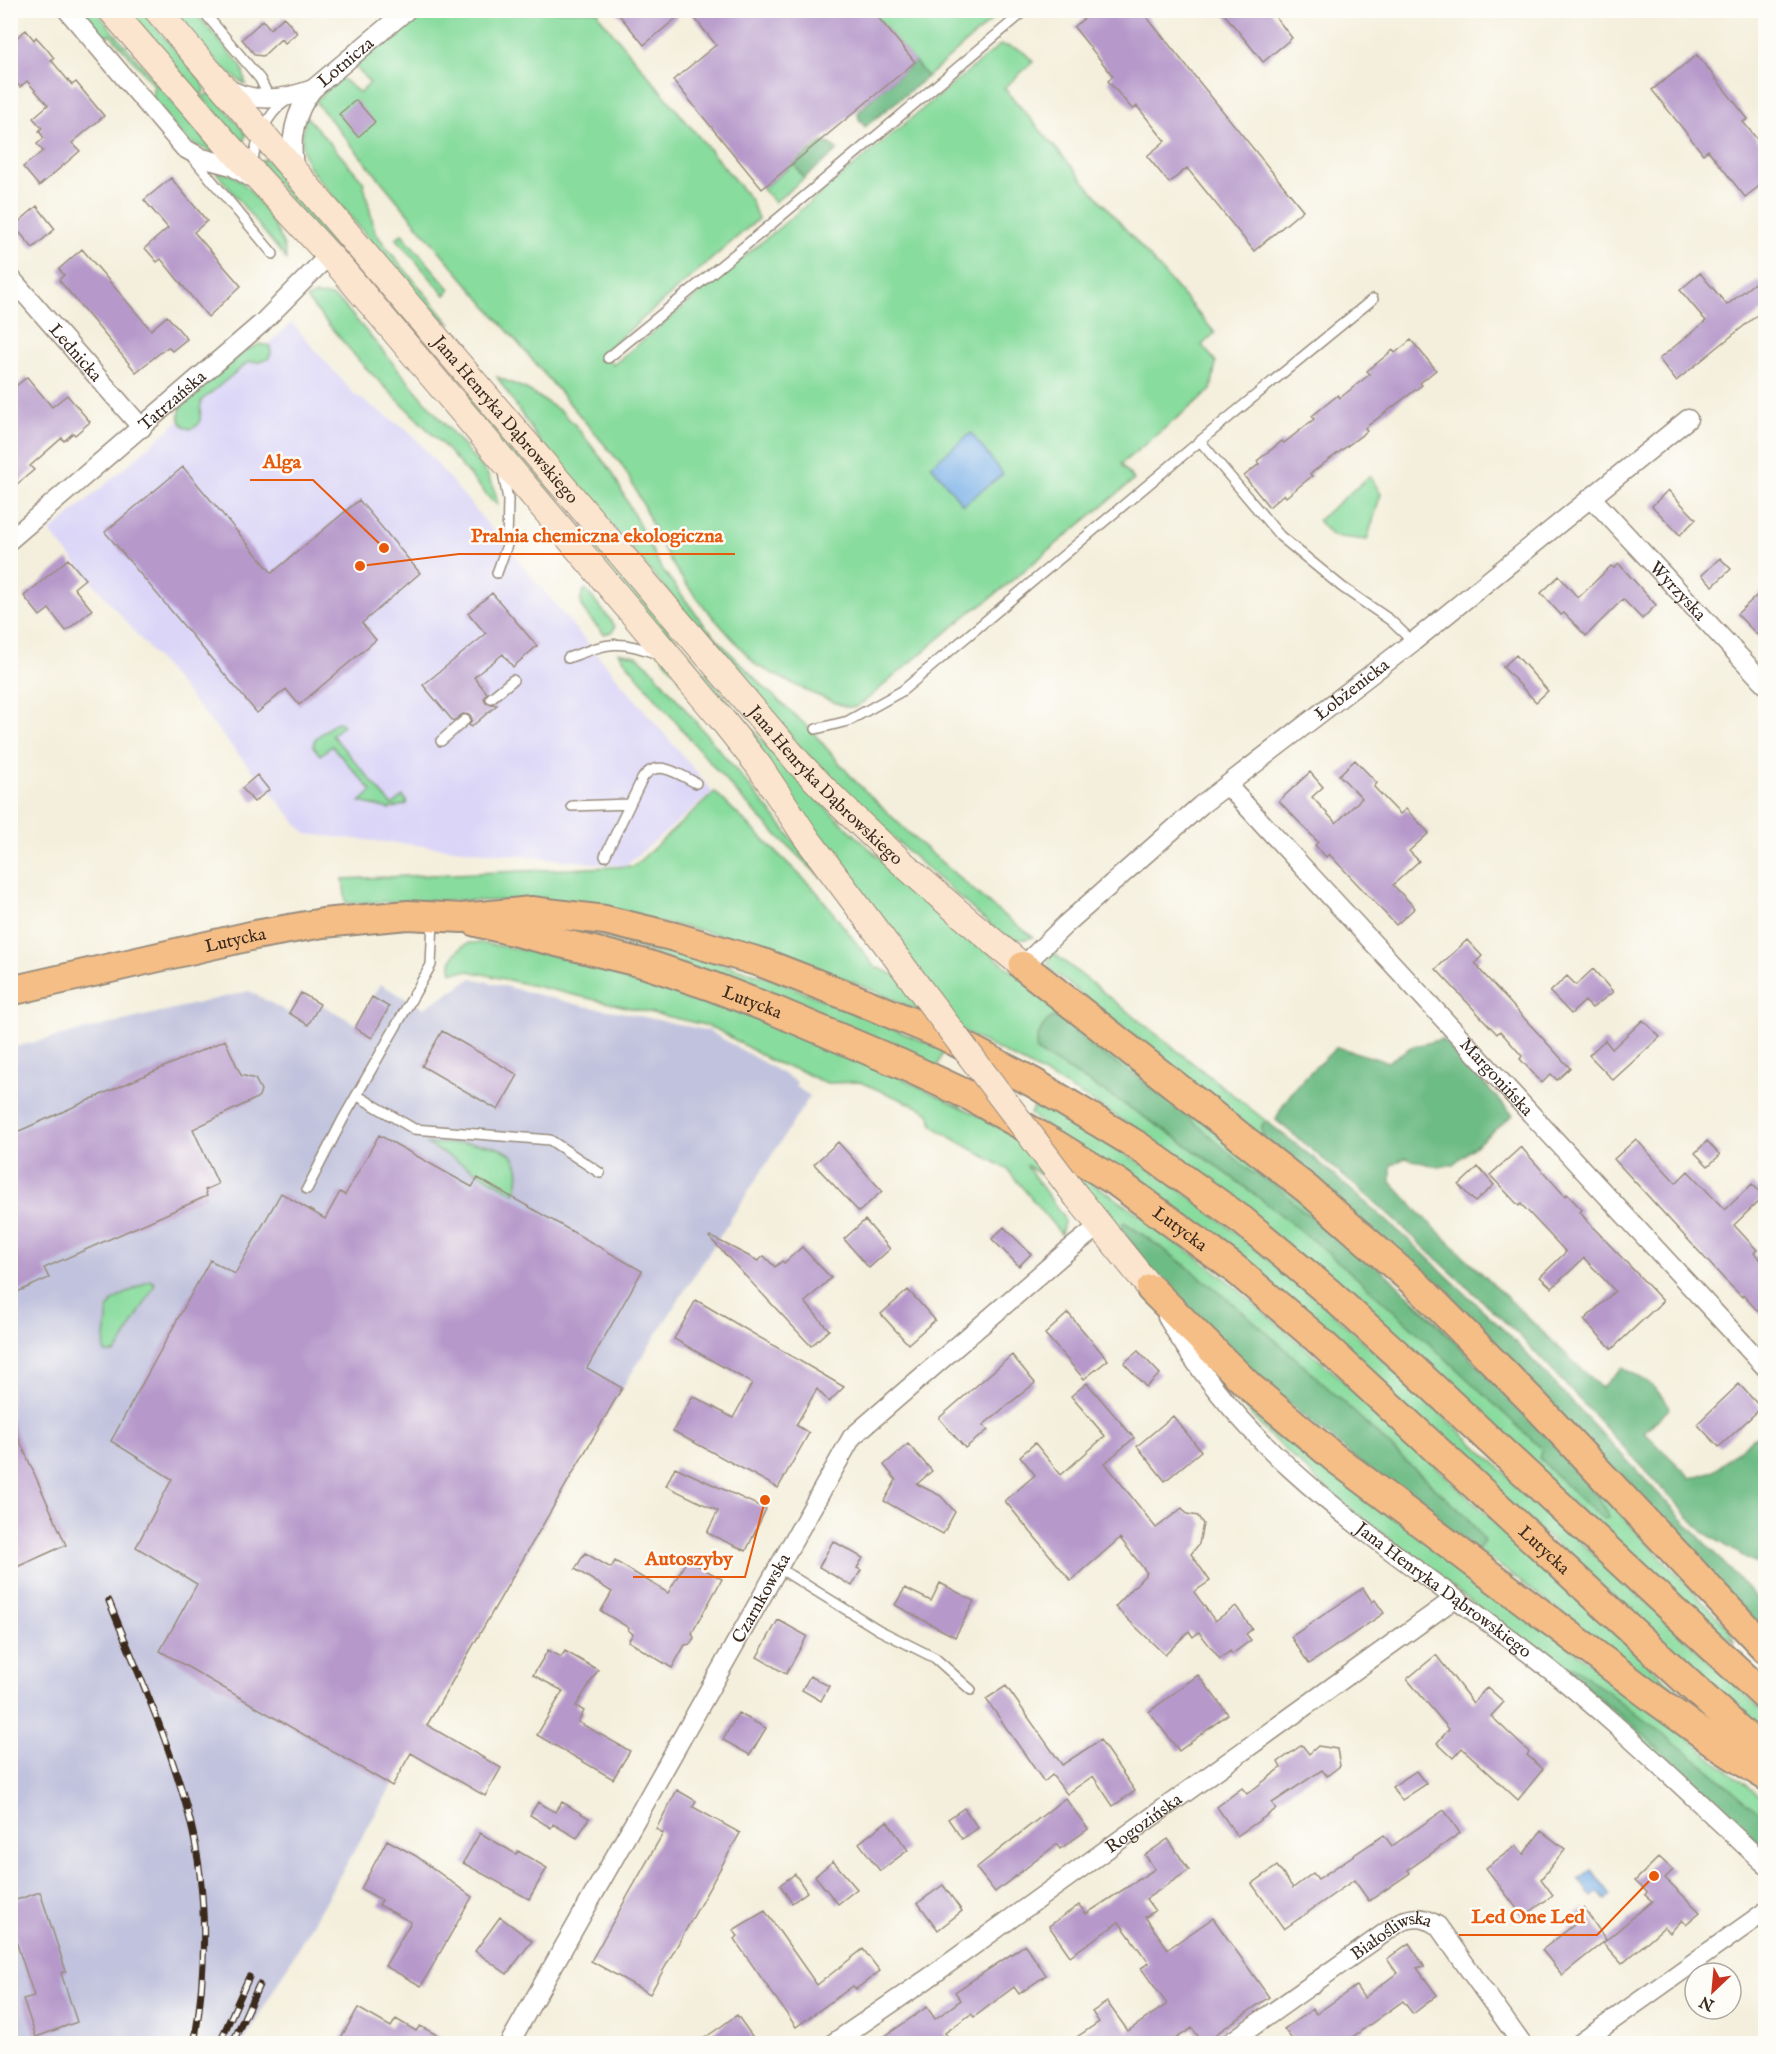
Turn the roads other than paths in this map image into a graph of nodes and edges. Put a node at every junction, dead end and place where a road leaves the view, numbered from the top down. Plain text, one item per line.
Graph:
1 (68, 10) edge
2 (111, 10) edge
3 (157, 10) edge
4 (202, 10) edge
5 (407, 10) edge
6 (1026, 10) edge
7 (215, 80) junction
8 (313, 89) junction
9 (293, 96) junction
10 (270, 99) junction
11 (261, 133) junction
12 (184, 148) junction
13 (250, 169) junction
14 (295, 172) junction
15 (268, 188) junction
16 (273, 254) dead end
17 (329, 255) junction
18 (10, 277) edge
19 (1373, 299) dead end
20 (608, 358) dead end
21 (1688, 419) dead end
22 (142, 428) junction
23 (1200, 441) junction
24 (489, 443) junction
25 (1591, 497) junction
26 (10, 540) edge
27 (497, 573) dead end
28 (1413, 642) junction
29 (568, 658) dead end
30 (676, 665) junction
31 (513, 680) dead end
32 (1766, 685) edge
33 (491, 698) dead end
34 (465, 720) dead end
35 (816, 729) dead end
36 (441, 741) dead end
37 (696, 783) dead end
38 (1228, 786) junction
39 (630, 804) junction
40 (572, 806) dead end
41 (605, 856) dead end
42 (434, 916) junction
43 (462, 918) junction
44 (1023, 966) junction
45 (10, 991) edge
46 (358, 1096) junction
47 (600, 1173) dead end
48 (307, 1189) dead end
49 (1099, 1226) junction
50 (1151, 1289) junction
51 (1766, 1368) edge
52 (777, 1567) junction
53 (1454, 1599) junction
54 (1766, 1649) edge
55 (972, 1690) dead end
56 (1766, 1697) edge
57 (1766, 1755) edge
58 (1766, 1776) edge
59 (1766, 1865) edge
60 (1766, 1911) edge
61 (515, 2042) edge
62 (832, 2043) edge
63 (1228, 2043) edge
64 (1522, 2043) edge
65 (1580, 2043) edge

1 - 12 street, Jana Henryka Dąbrowskiego
2 - 13 main road, Jana Henryka Dąbrowskiego
3 - 7 main road, Jana Henryka Dąbrowskiego
4 - 10 lane
5 - 8 street, Lotnicza
6 - 20 lane
7 - 10 street, Lotnicza
7 - 11 main road, Jana Henryka Dąbrowskiego
8 - 9 street, Lotnicza
8 - 14 street, Lotnicza
9 - 10 street, Lotnicza
9 - 11 lane
11 - 13 lane
11 - 14 main road, Jana Henryka Dąbrowskiego
12 - 15 street, Jana Henryka Dąbrowskiego
12 - 16 lane
13 - 15 main road, Jana Henryka Dąbrowskiego
14 - 44 main road, Jana Henryka Dąbrowskiego
15 - 17 main road, Jana Henryka Dąbrowskiego
17 - 22 street, Tatrzańska
17 - 24 main road, Jana Henryka Dąbrowskiego
18 - 22 street, Lednicka
19 - 23 lane
21 - 25 street, Łobżenicka
22 - 26 street, Tatrzańska
23 - 28 lane
23 - 35 lane
24 - 27 lane
24 - 30 main road, Jana Henryka Dąbrowskiego
25 - 28 street, Łobżenicka
25 - 32 street, Wyrzyska
28 - 38 street, Łobżenicka
29 - 30 lane
30 - 49 main road, Jana Henryka Dąbrowskiego, bridge
31 - 33 lane
34 - 36 lane
37 - 39 lane
38 - 44 street, Łobżenicka
38 - 51 street, Margonińska
39 - 40 lane
39 - 41 lane
42 - 43 main road, Lutycka
42 - 45 main road, Lutycka
42 - 46 lane
43 - 56 main road, Lutycka
43 - 57 main road, Lutycka
44 - 54 main road
46 - 47 lane
46 - 48 lane
49 - 50 main road, Jana Henryka Dąbrowskiego
49 - 52 street, Czarnkowska
50 - 53 street, Jana Henryka Dąbrowskiego
50 - 58 main road
52 - 55 lane
52 - 61 street, Czarnkowska
53 - 59 street, Jana Henryka Dąbrowskiego
53 - 62 street, Rogozińska
60 - 65 street
63 - 64 street, Białośliwska

